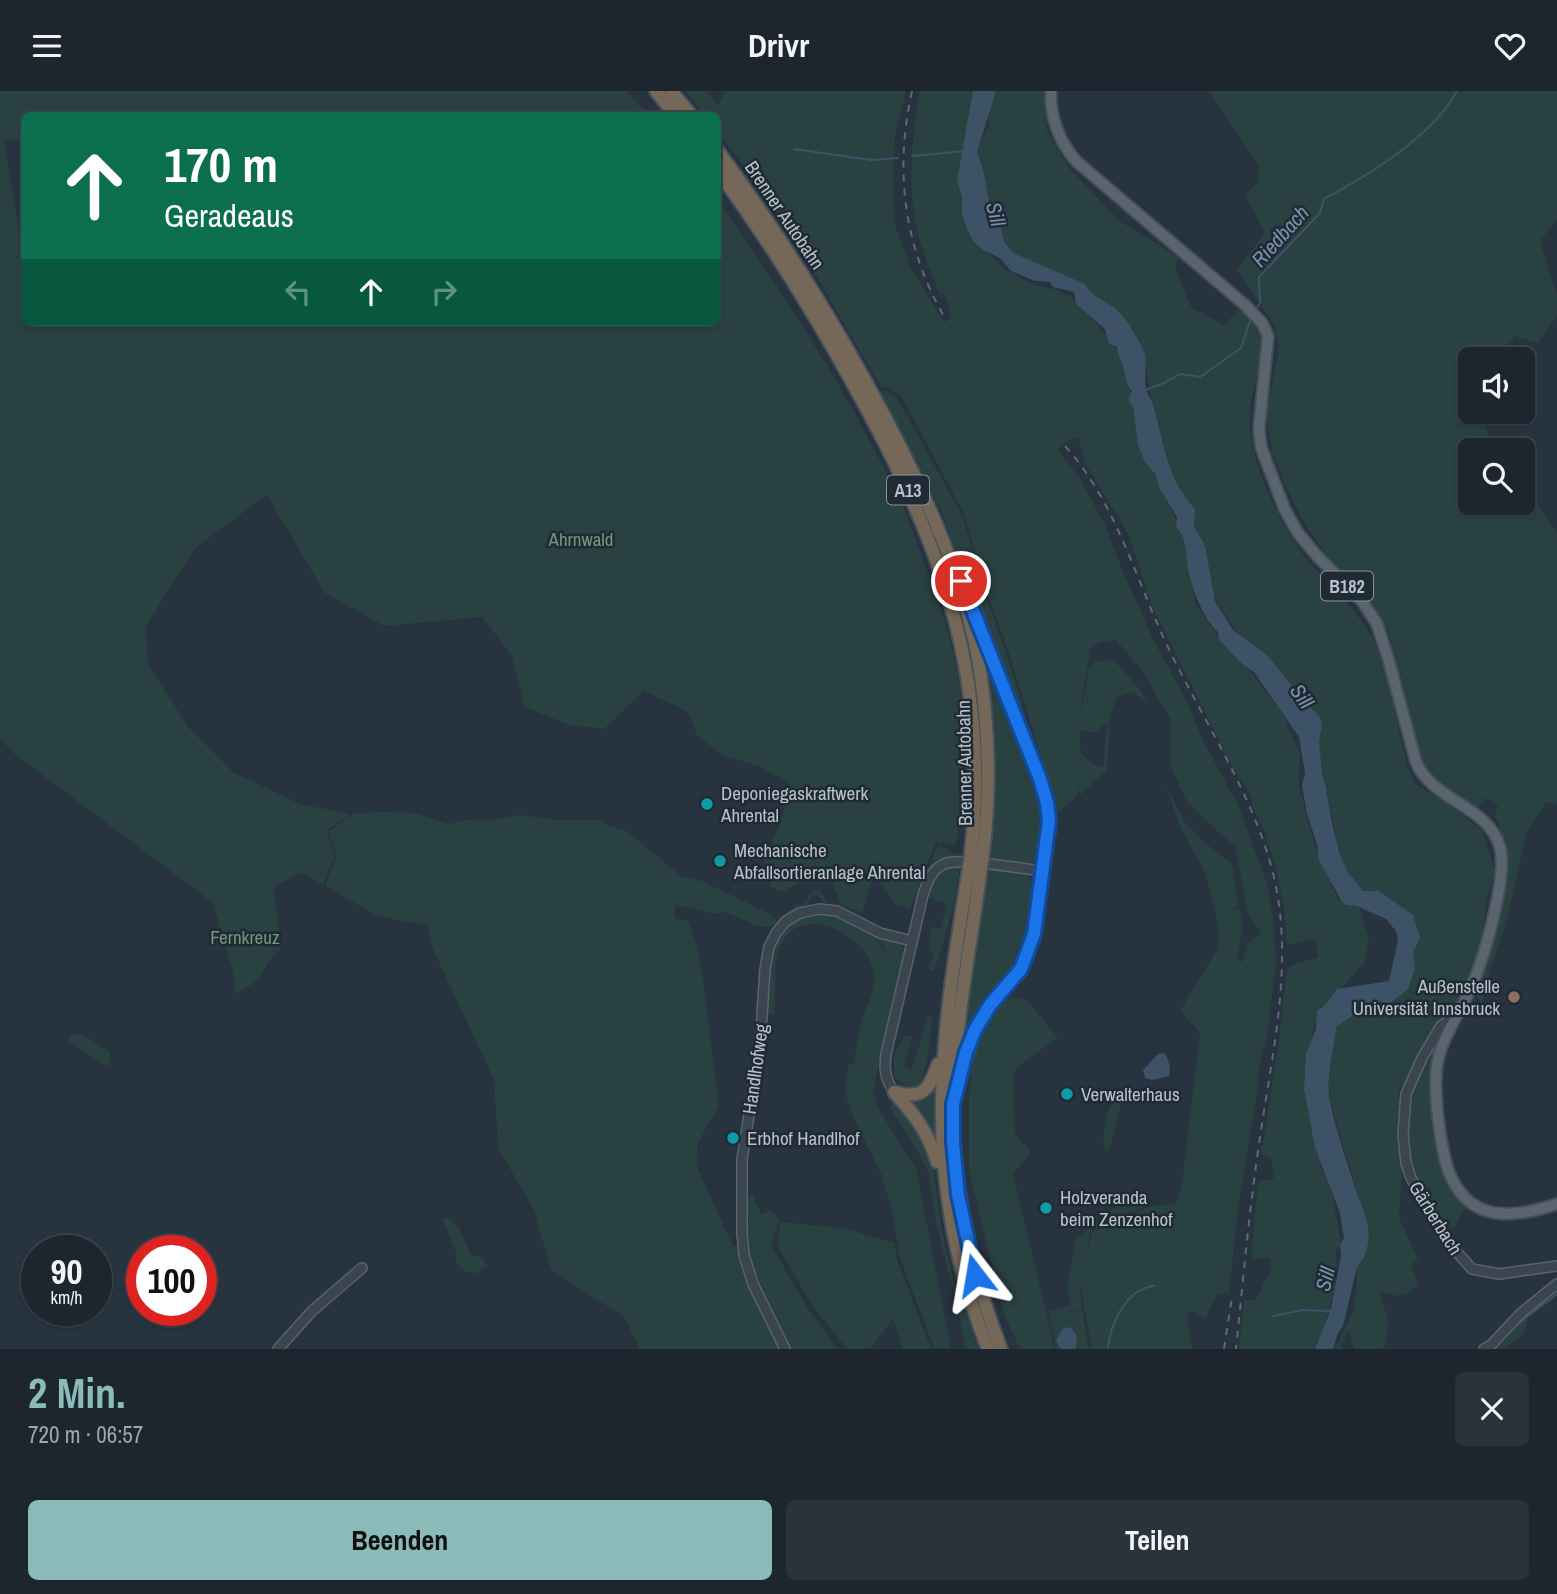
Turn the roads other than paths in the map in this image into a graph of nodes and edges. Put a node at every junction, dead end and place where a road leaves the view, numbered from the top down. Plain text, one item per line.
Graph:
1 (656, 91) edge
2 (671, 91) edge
3 (1051, 91) edge
4 (673, 112) edge
5 (688, 112) edge
6 (721, 155) edge
7 (721, 175) edge
8 (952, 564) junction
9 (1049, 831) joint
10 (977, 853) junction
11 (1042, 871) junction
12 (974, 874) junction
13 (912, 941) junction
14 (999, 995) joint
15 (1460, 1012) junction
16 (944, 1044) junction
17 (894, 1092) junction
18 (953, 1104) junction
19 (1557, 1204) edge
20 (948, 1211) junction
21 (1557, 1266) edge
22 (362, 1268) dead end
23 (1557, 1284) edge
24 (278, 1349) edge
25 (785, 1349) edge
26 (988, 1349) edge
27 (1001, 1349) edge
28 (1484, 1349) edge

1 - 4 highway
2 - 5 highway
3 - 15 main road, B182
6 - 8 highway, Brenner Autobahn / A13
7 - 10 highway, Brenner Autobahn / A13
8 - 9 highway
8 - 10 highway, Brenner Autobahn / A13
9 - 11 street
10 - 12 highway, Brenner Autobahn / A13, bridge
11 - 13 street
11 - 14 street
12 - 16 highway, Brenner Autobahn / A13
12 - 18 highway, Brenner Autobahn / A13
13 - 17 street
13 - 25 street, Handlhofweg
14 - 18 highway
15 - 19 main road, B182
15 - 21 street, Gärberbach
16 - 17 highway
16 - 20 highway, Brenner Autobahn / A13
17 - 20 highway
18 - 27 highway, Brenner Autobahn / A13
20 - 26 highway, Brenner Autobahn / A13
22 - 24 street
23 - 28 street

